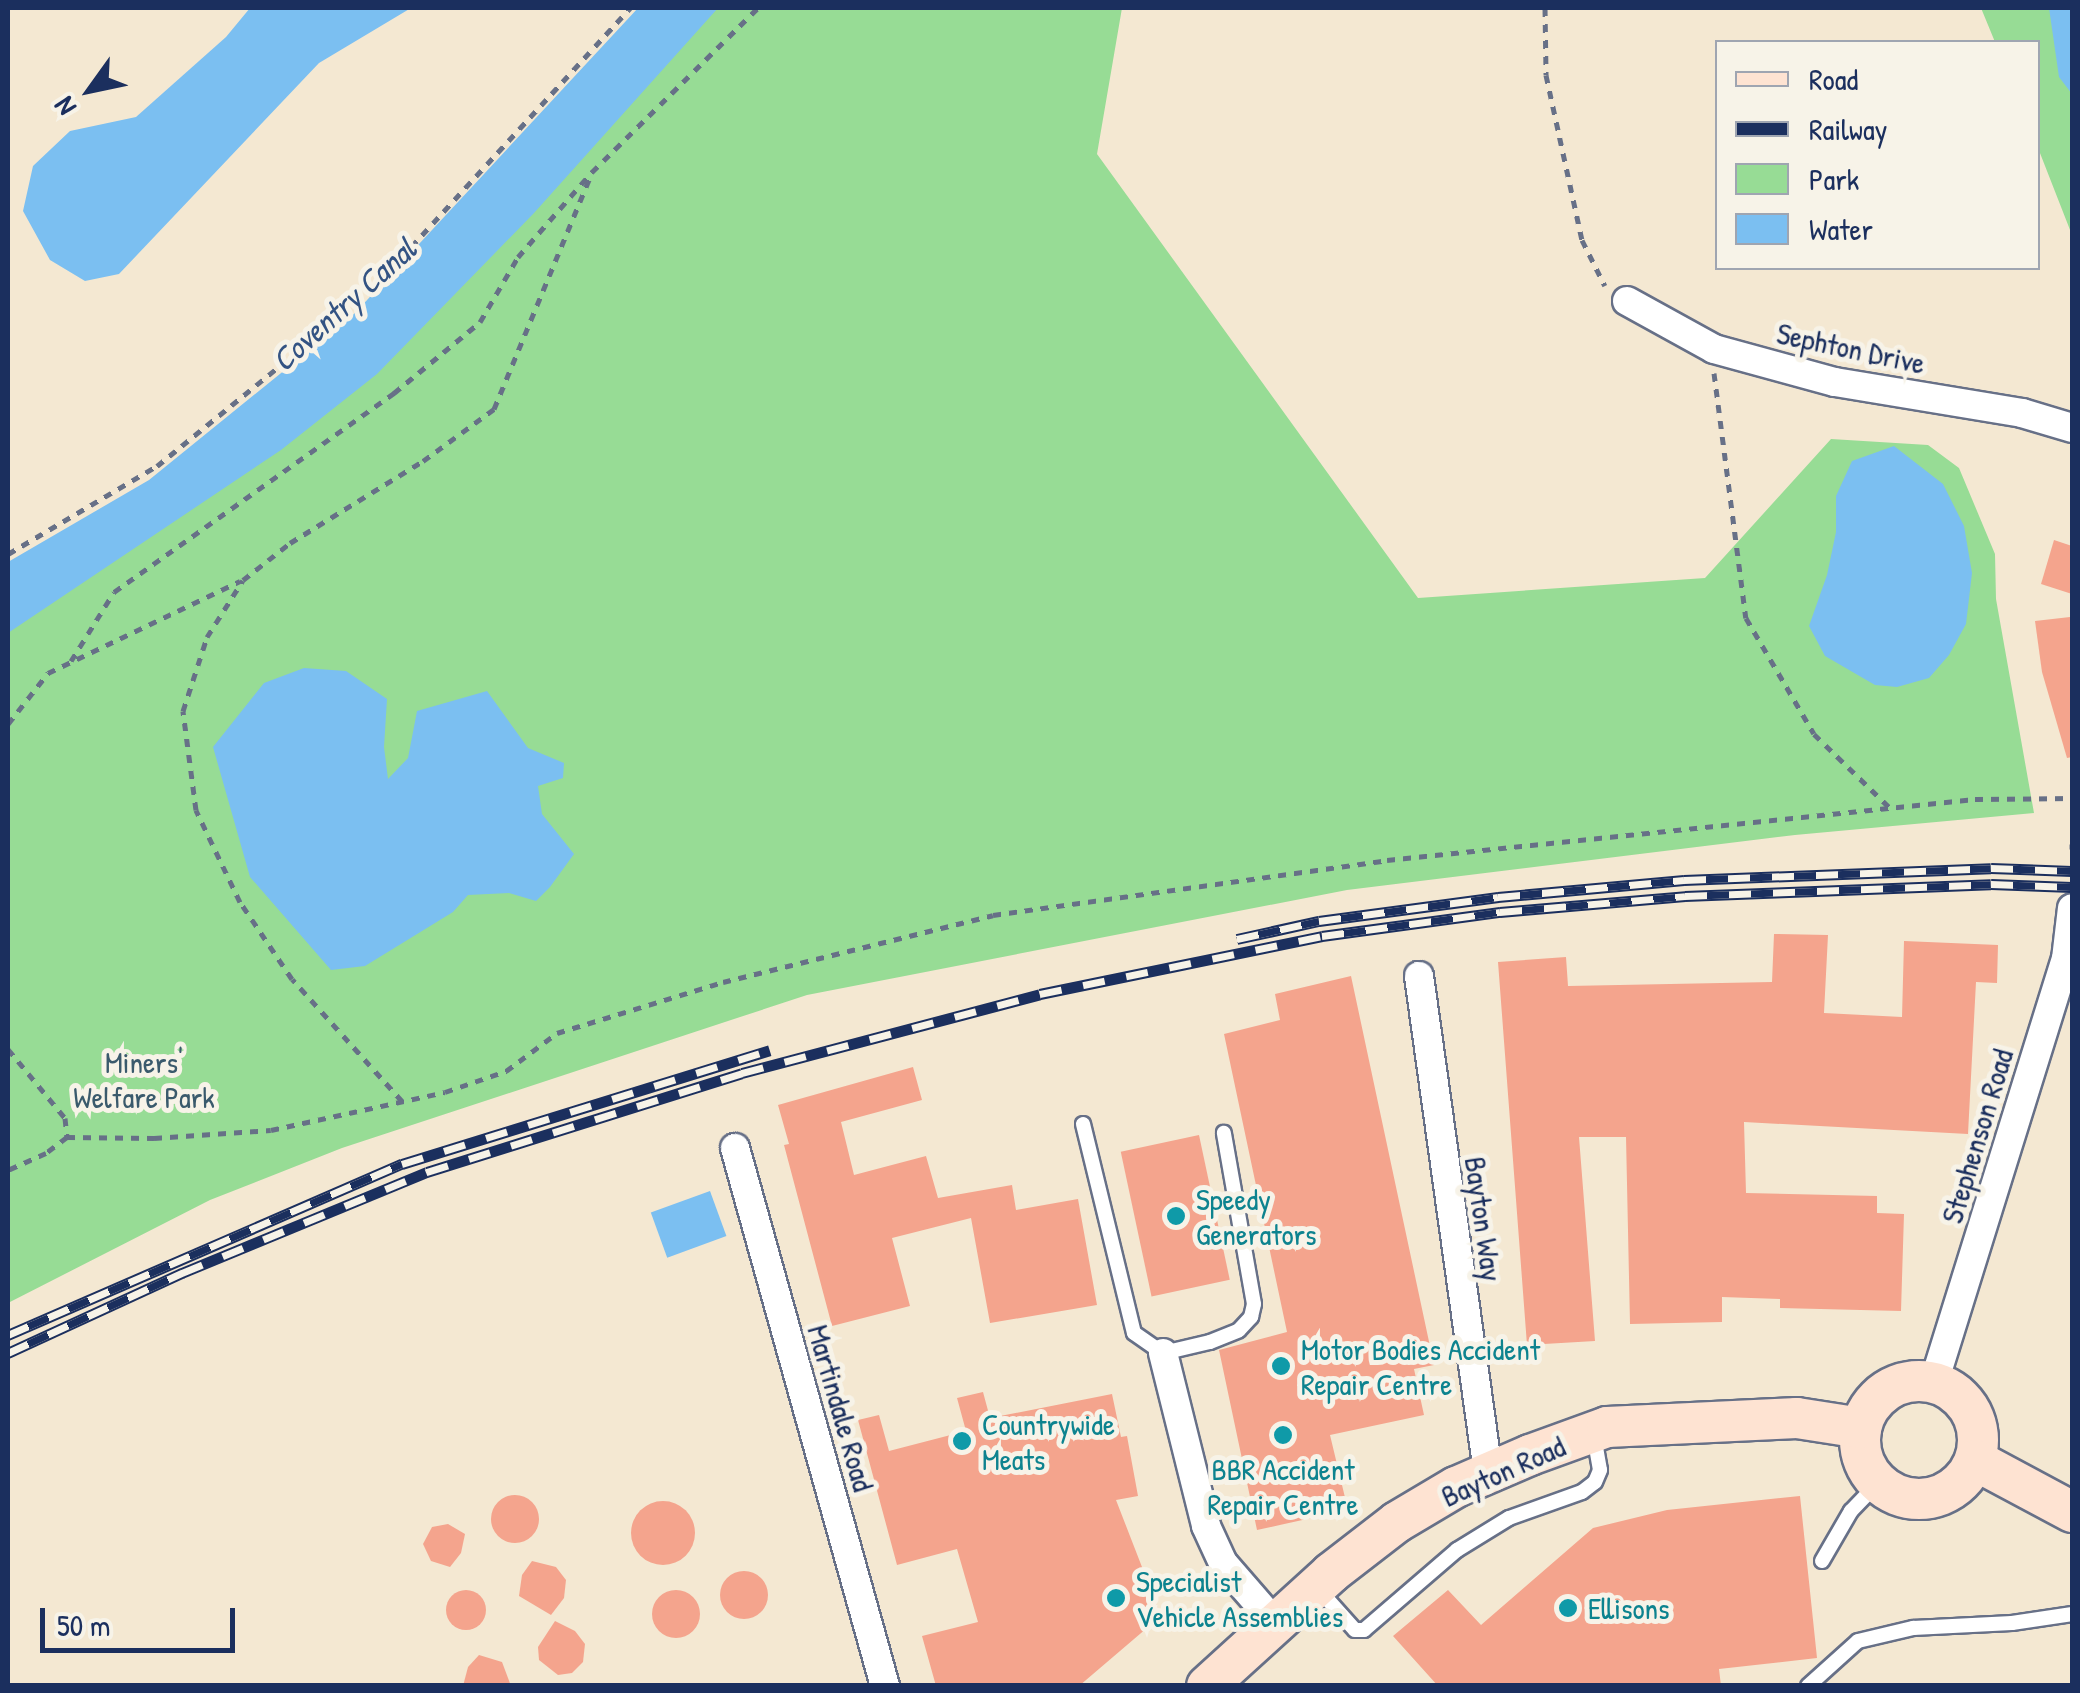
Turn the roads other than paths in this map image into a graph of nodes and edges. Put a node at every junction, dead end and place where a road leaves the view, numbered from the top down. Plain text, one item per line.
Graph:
1 (1620, 301) road end
2 (2072, 428) edge
3 (2072, 908) edge
4 (1418, 976) dead end
5 (1084, 1124) dead end
6 (1224, 1133) dead end
7 (734, 1148) dead end
8 (1163, 1353) junction
9 (1934, 1382) junction
10 (1861, 1428) junction
11 (1594, 1432) junction
12 (1976, 1460) junction
13 (1488, 1472) junction
14 (1878, 1482) junction
15 (2072, 1512) edge
16 (1822, 1561) dead end
17 (1316, 1586) junction
18 (2072, 1614) edge
19 (1276, 1624) junction
20 (884, 1686) edge
21 (1208, 1686) edge
22 (1808, 1686) edge

1 - 2 street, Sephton Drive
3 - 9 street, Stephenson Road
4 - 13 street, Bayton Way
5 - 8 lane
6 - 8 lane
7 - 20 street, Martindale Road
8 - 19 street
9 - 10 street
9 - 12 street
10 - 11 street, Bayton Road
10 - 14 street
11 - 13 street, Bayton Road
11 - 17 lane
12 - 14 street
12 - 15 street
13 - 17 street, Bayton Road
14 - 16 lane
17 - 19 street, Bayton Road
18 - 22 lane
19 - 21 street, Bayton Road

